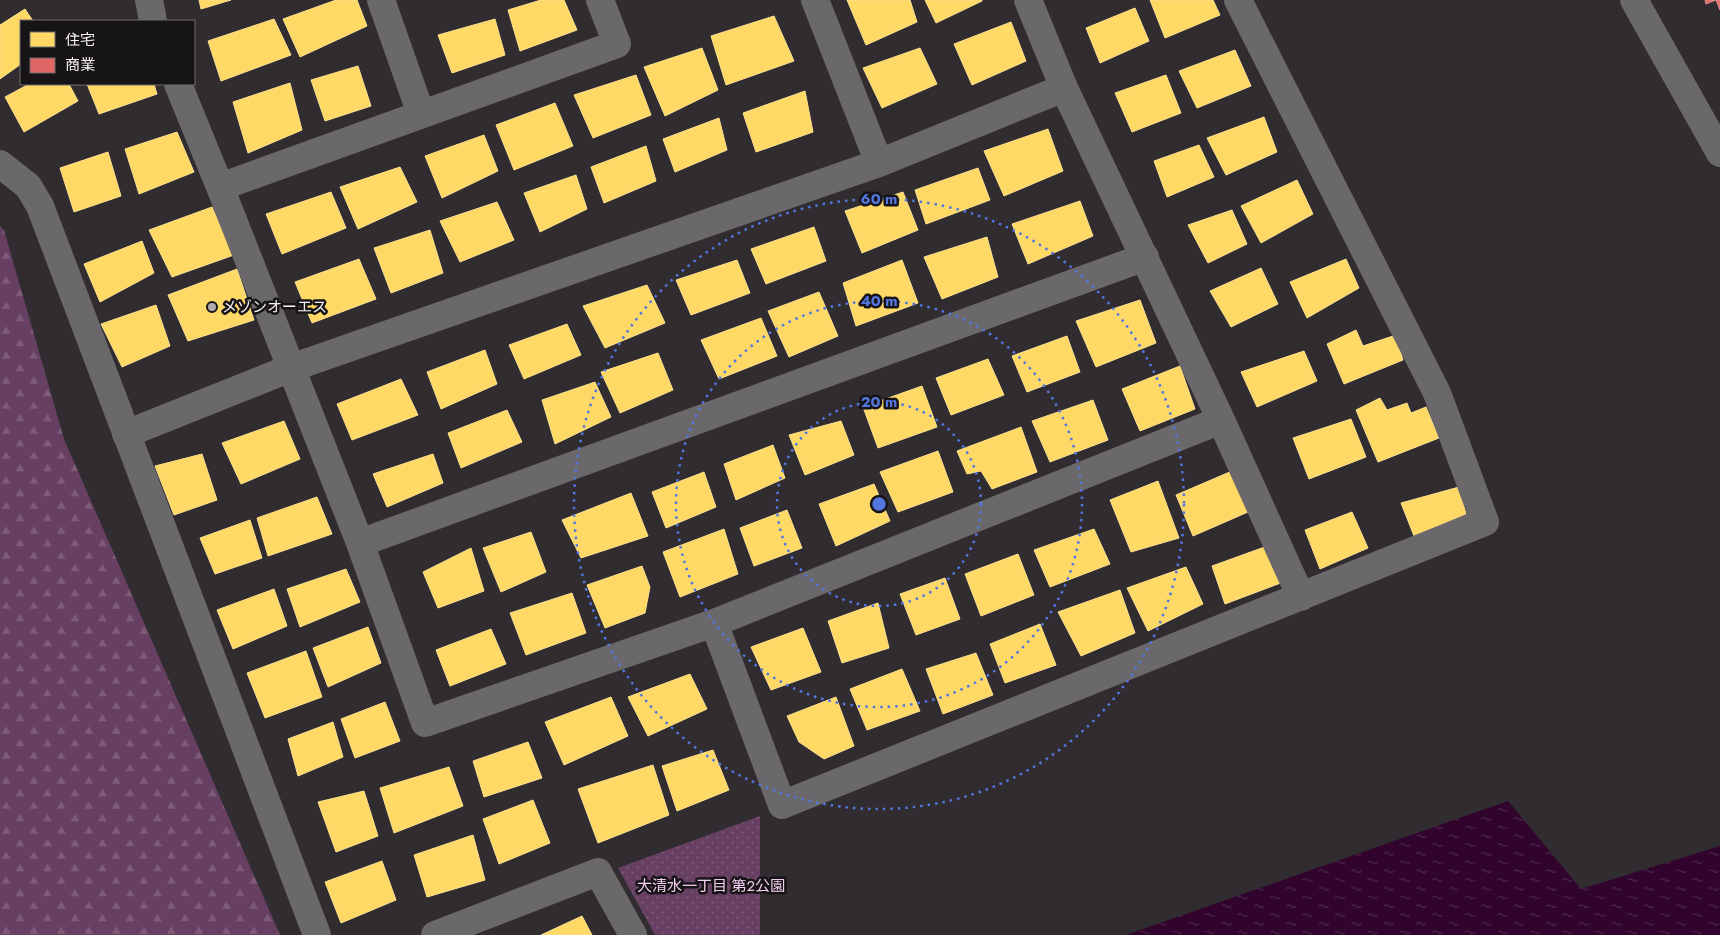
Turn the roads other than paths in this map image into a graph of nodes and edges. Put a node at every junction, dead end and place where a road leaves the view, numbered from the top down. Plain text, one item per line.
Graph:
1 (149, 0) edge
2 (381, 0) edge
3 (600, 0) edge
4 (815, 0) edge
5 (1028, 0) edge
6 (1238, 0) edge
7 (1634, 0) edge
8 (153, 20) edge
9 (178, 85) edge
10 (1064, 88) junction
11 (420, 114) junction
12 (1720, 153) edge
13 (879, 163) junction
14 (0, 164) edge
15 (220, 188) junction
16 (1146, 257) junction
17 (291, 368) junction
18 (1221, 420) junction
19 (126, 434) junction
20 (360, 543) junction
21 (1301, 597) junction
22 (714, 623) junction
23 (446, 933) edge
24 (317, 935) edge
25 (633, 935) edge

1 - 8 street
2 - 11 street
3 - 11 street
4 - 13 street
5 - 10 street
6 - 21 street
7 - 12 street
9 - 15 street
10 - 13 street
10 - 16 street
11 - 15 street
13 - 17 street
14 - 19 street
15 - 17 street
16 - 18 street
16 - 20 street
17 - 19 street
17 - 20 street
18 - 21 street
18 - 22 street
19 - 24 street
20 - 22 street
21 - 22 street
23 - 25 street

